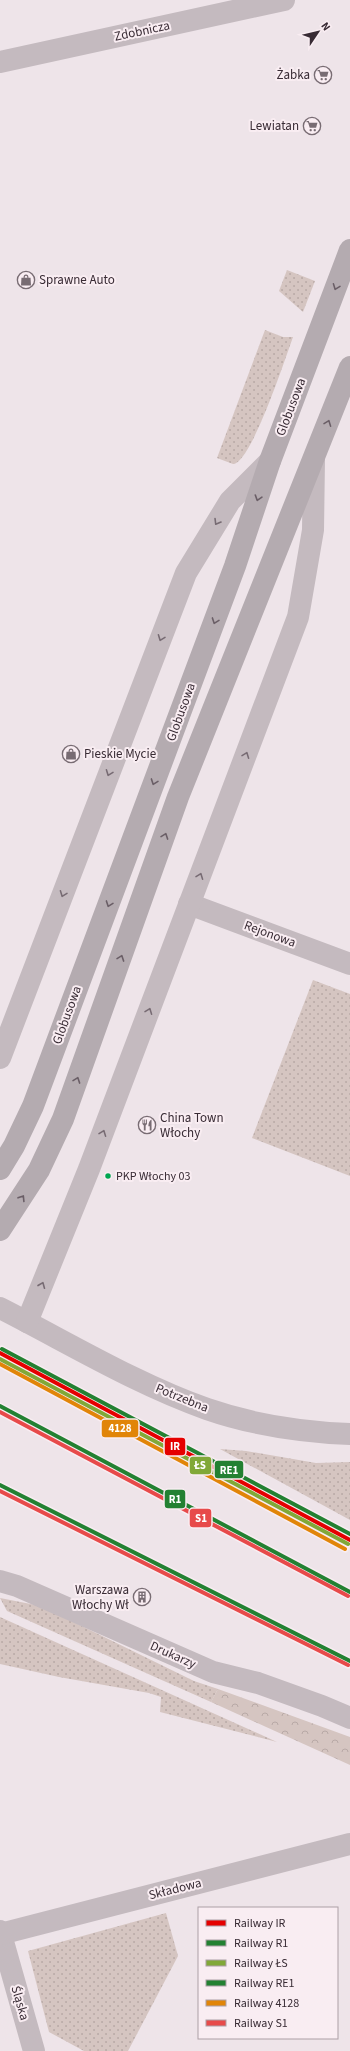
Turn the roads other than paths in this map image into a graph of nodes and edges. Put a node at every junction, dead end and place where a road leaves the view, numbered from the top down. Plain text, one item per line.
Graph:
1 (284, 0) edge
2 (0, 62) edge
3 (350, 250) edge
4 (350, 367) edge
5 (314, 459) junction
6 (270, 461) junction
7 (190, 904) junction
8 (350, 964) edge
9 (0, 1058) edge
10 (0, 1169) edge
11 (0, 1230) edge
12 (0, 1308) edge
13 (27, 1322) junction
14 (350, 1434) edge
15 (0, 1581) edge
16 (350, 1718) edge
17 (350, 1844) edge
18 (0, 1933) edge
19 (36, 2049) edge

1 - 2 street, Zdobnicza
3 -> 6 main road, Globusowa
5 -> 4 main road
7 -> 5 street
11 -> 5 main road
6 -> 9 street
6 -> 10 main road, Globusowa
7 - 8 street, Rejonowa
13 -> 7 street
12 - 13 street, Potrzebna
13 - 14 street, Potrzebna
15 - 16 street, Drukarzy
17 - 18 street, Składowa
18 - 19 street, Śląska

